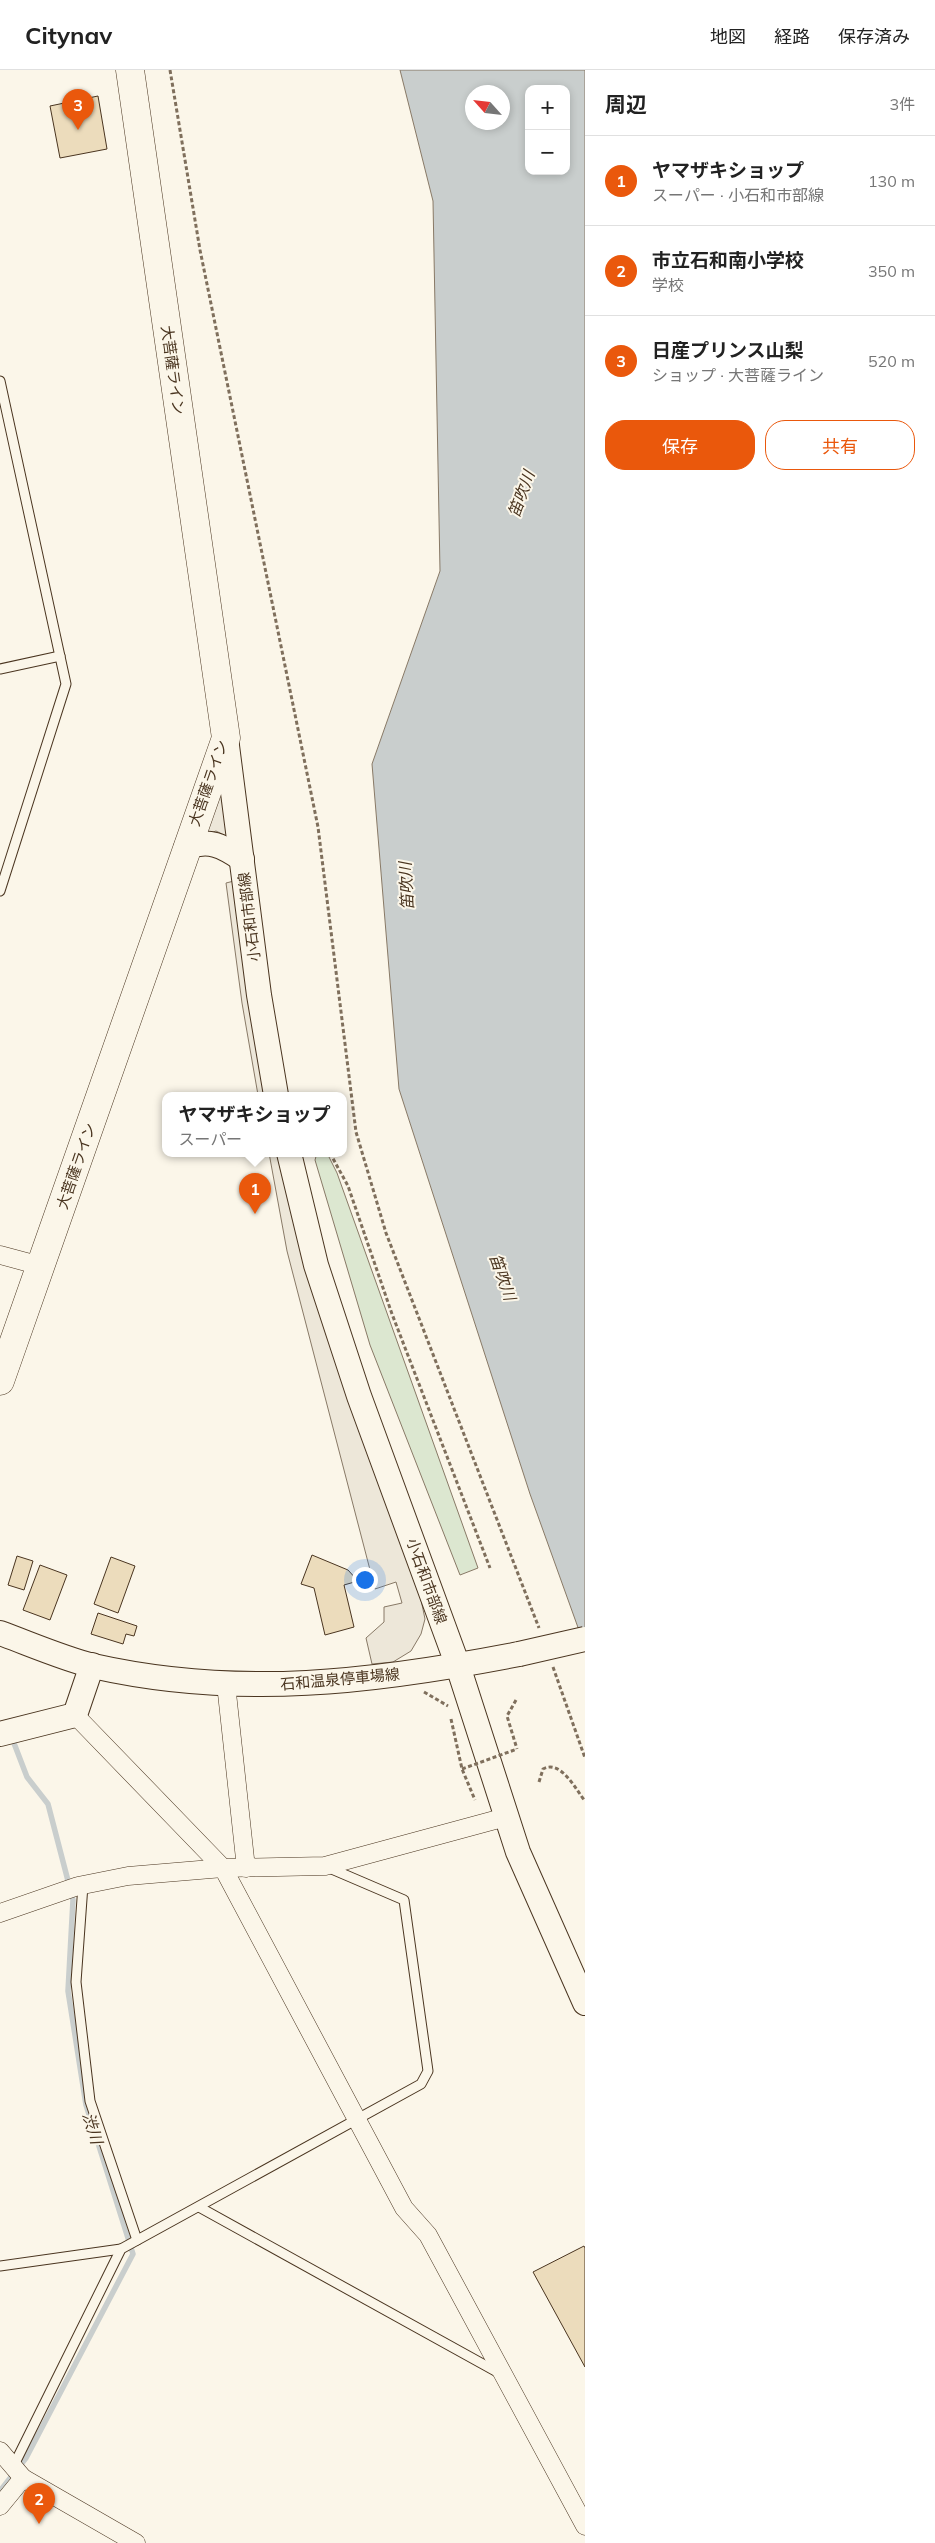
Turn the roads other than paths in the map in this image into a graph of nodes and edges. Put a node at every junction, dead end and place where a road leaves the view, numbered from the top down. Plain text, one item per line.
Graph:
1 (130, 70) edge
2 (0, 381) edge
3 (60, 656) junction
4 (0, 669) edge
5 (226, 738) junction
6 (186, 848) junction
7 (242, 859) junction
8 (0, 891) edge
9 (275, 1092) edge
10 (290, 1157) edge
11 (0, 1255) edge
12 (41, 1266) junction
13 (0, 1381) edge
14 (0, 1633) edge
15 (585, 1639) edge
16 (92, 1665) junction
17 (458, 1666) junction
18 (226, 1684) junction
19 (75, 1715) junction
20 (0, 1734) edge
21 (506, 1817) junction
22 (325, 1866) junction
23 (223, 1868) junction
24 (246, 1868) junction
25 (80, 1886) junction
26 (0, 1913) edge
27 (585, 2003) edge
28 (357, 2120) junction
29 (199, 2208) junction
30 (136, 2241) junction
31 (121, 2248) junction
32 (0, 2266) edge
33 (504, 2376) junction
34 (0, 2451) edge
35 (18, 2473) junction
36 (0, 2506) edge
37 (585, 2526) edge
38 (136, 2543) edge

1 - 5 highway, 大菩薩ライン
2 - 3 lane
3 - 4 lane
3 - 8 lane
5 - 6 highway, 大菩薩ライン
5 - 7 main road, 小石和市部線
6 - 7 main road
6 - 12 highway, 大菩薩ライン
7 - 9 main road, 小石和市部線
10 - 17 main road, 小石和市部線
11 - 12 street
12 - 13 highway, 大菩薩ライン
14 - 16 main road, 石和温泉停車場線
15 - 17 main road, 石和温泉停車場線, bridge
16 - 18 main road, 石和温泉停車場線
16 - 19 main road
17 - 18 main road, 石和温泉停車場線
17 - 21 main road, 小石和市部線
18 - 24 street
19 - 20 main road
19 - 23 street
21 - 22 street
21 - 27 main road, 小石和市部線
22 - 24 street
22 - 28 lane
23 - 24 street
23 - 25 street
23 - 28 street
25 - 26 street
25 - 30 lane
28 - 29 lane
28 - 33 street
29 - 30 lane
29 - 33 lane
30 - 31 lane
31 - 32 lane
31 - 35 lane
33 - 37 street
34 - 35 street
35 - 36 street
35 - 38 street

